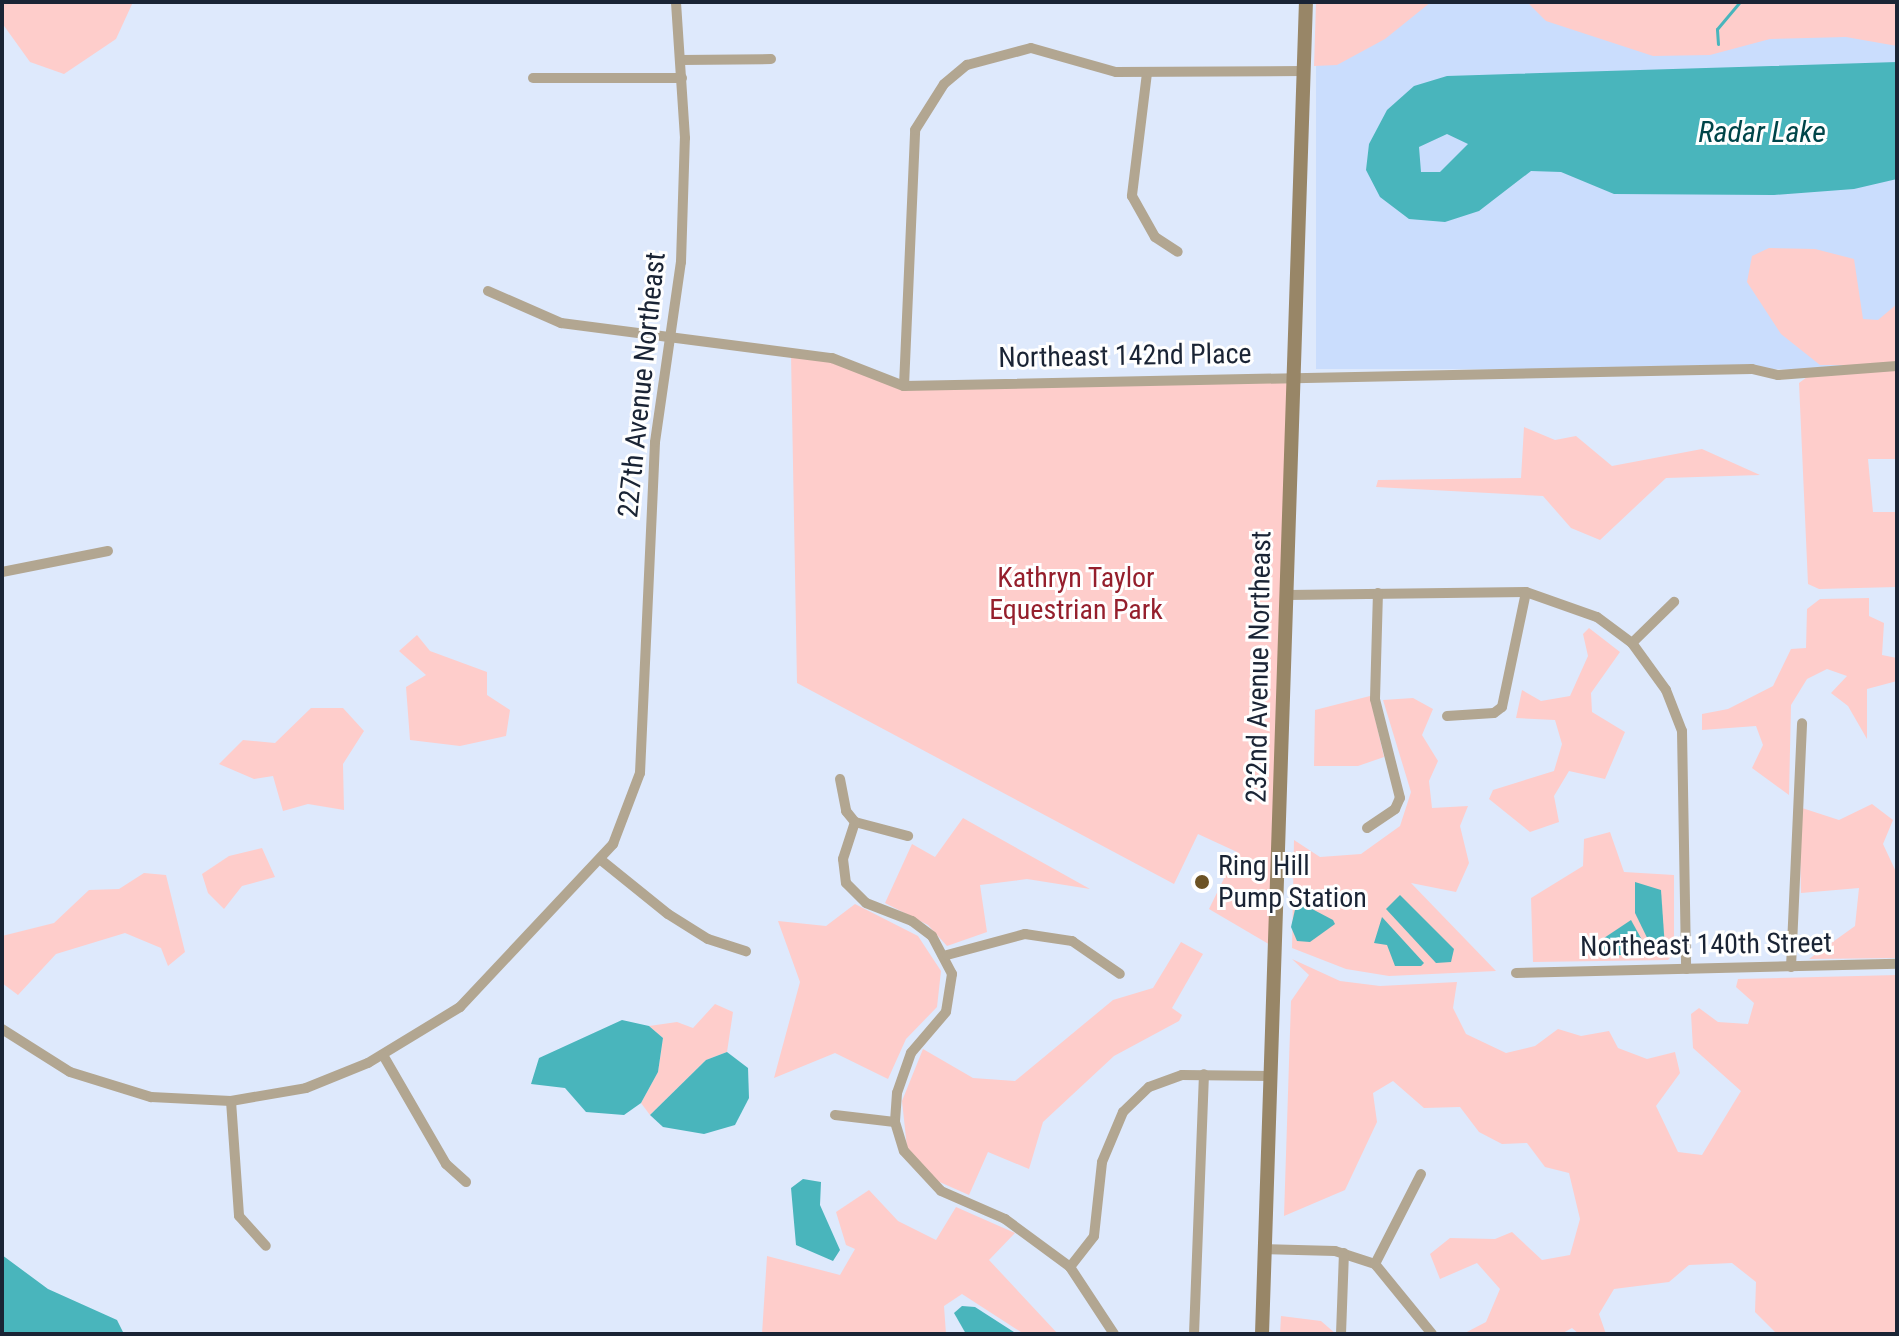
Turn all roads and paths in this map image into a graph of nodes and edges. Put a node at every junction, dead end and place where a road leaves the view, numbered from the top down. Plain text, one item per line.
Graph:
1 (676, 2) edge
2 (1306, 2) edge
3 (771, 59) dead end
4 (681, 60) junction
5 (1303, 71) junction
6 (1147, 73) junction
7 (533, 78) dead end
8 (682, 78) junction
9 (1178, 252) dead end
10 (488, 291) dead end
11 (670, 342) junction
12 (1897, 366) edge
13 (1291, 376) junction
14 (904, 386) junction
15 (108, 551) dead end
16 (2, 572) edge
17 (1526, 592) junction
18 (1378, 593) junction
19 (1288, 595) junction
20 (1674, 602) dead end
21 (1632, 643) junction
22 (1447, 716) dead end
23 (1802, 723) dead end
24 (840, 779) dead end
25 (855, 822) junction
26 (1367, 828) dead end
27 (908, 836) dead end
28 (601, 860) junction
29 (746, 951) dead end
30 (947, 955) junction
31 (1897, 964) edge
32 (1791, 967) junction
33 (1686, 969) junction
34 (1516, 973) dead end
35 (1120, 974) dead end
36 (2, 1029) edge
37 (383, 1055) junction
38 (1204, 1074) junction
39 (1271, 1076) junction
40 (231, 1101) junction
41 (835, 1115) dead end
42 (895, 1122) junction
43 (1421, 1174) dead end
44 (466, 1182) dead end
45 (266, 1246) dead end
46 (1264, 1249) junction
47 (1344, 1253) junction
48 (1375, 1264) junction
49 (1070, 1267) junction
50 (1114, 1334) edge
51 (1194, 1334) edge
52 (1262, 1334) edge
53 (1341, 1334) edge
54 (1432, 1334) edge

1 - 4 street, 227th Avenue Northeast
2 - 5 street, 232nd Avenue Northeast
3 - 4 street
4 - 8 street, 227th Avenue Northeast
5 - 6 street
5 - 13 street, 232nd Avenue Northeast
6 - 9 street
6 - 14 street
7 - 8 street
8 - 11 street, 227th Avenue Northeast
10 - 11 street, Northeast 142nd Place
11 - 14 street, Northeast 142nd Place
11 - 28 street, 227th Avenue Northeast
12 - 13 street, Northeast 142nd Place
13 - 14 street, Northeast 142nd Place
13 - 19 street, 232nd Avenue Northeast
15 - 16 street
17 - 18 street
17 - 21 street
17 - 22 street
18 - 19 street
18 - 26 street
19 - 39 street, 232nd Avenue Northeast
20 - 21 street
21 - 33 street
23 - 32 street
24 - 25 street
25 - 27 street
25 - 30 street
28 - 29 street
28 - 37 street, 227th Avenue Northeast
30 - 35 street
30 - 42 street
31 - 32 street, Northeast 140th Street
32 - 33 street, Northeast 140th Street
33 - 34 street, Northeast 140th Street
36 - 40 street, 227th Avenue Northeast
37 - 40 street, 227th Avenue Northeast
37 - 44 street
38 - 39 street
38 - 49 street
38 - 51 street
39 - 46 street, 232nd Avenue Northeast
40 - 45 street
41 - 42 street
42 - 49 street
43 - 48 street
46 - 47 street
46 - 52 street, 232nd Avenue Northeast
47 - 48 street
47 - 53 street
48 - 54 street
49 - 50 street

